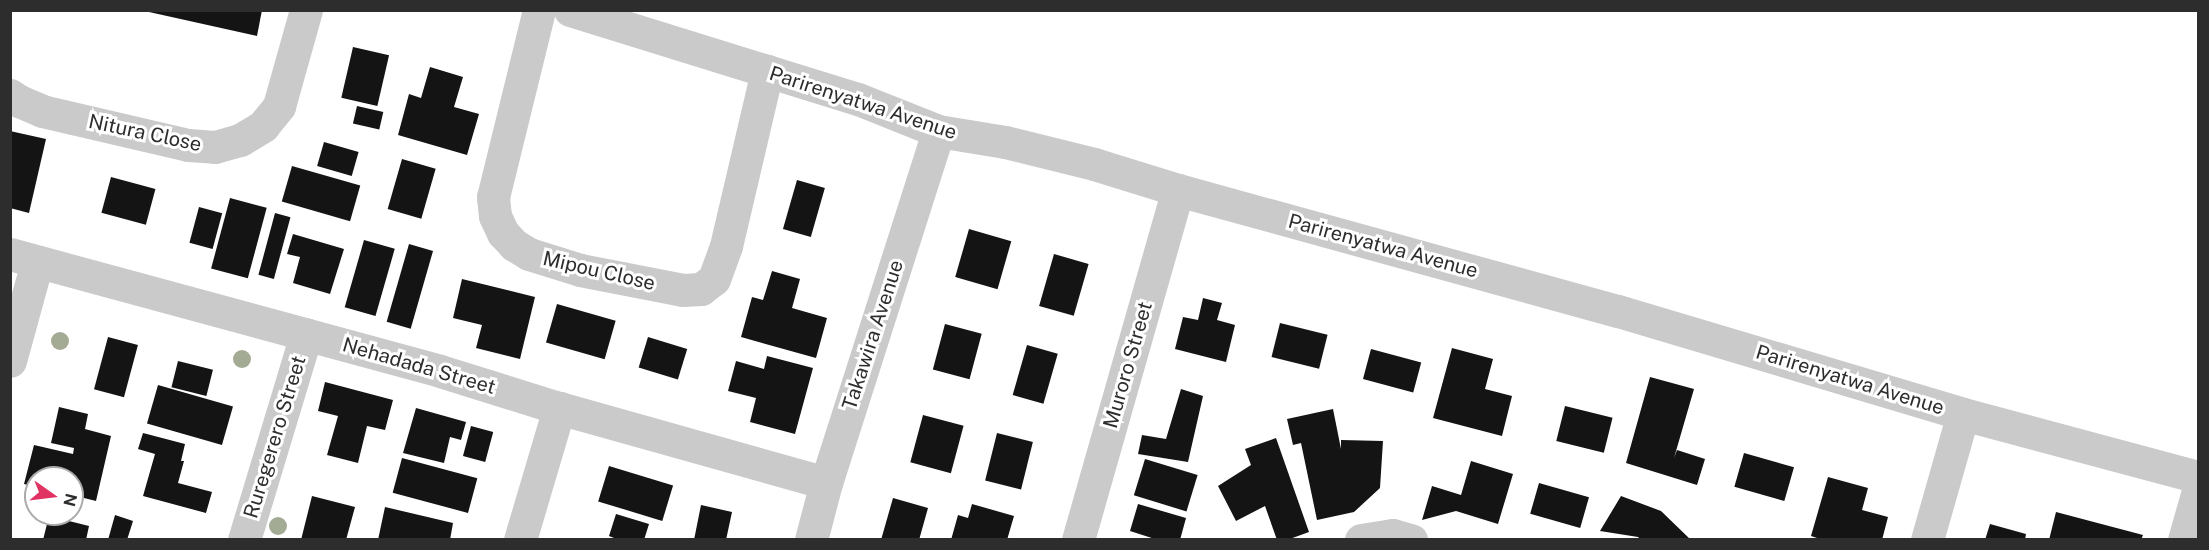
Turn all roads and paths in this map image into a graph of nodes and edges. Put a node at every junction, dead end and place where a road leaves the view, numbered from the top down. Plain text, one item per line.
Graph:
1 (306, 10) edge
2 (539, 10) edge
3 (570, 10) edge
4 (767, 71) junction
5 (10, 94) edge
6 (938, 131) junction
7 (1178, 190) junction
8 (24, 258) edge
9 (306, 334) junction
10 (10, 361) edge
11 (559, 408) junction
12 (1963, 414) junction
13 (2199, 477) edge
14 (826, 483) junction
15 (2199, 491) edge
16 (244, 540) edge
17 (520, 540) edge
18 (811, 540) edge
19 (1078, 540) edge
20 (1361, 540) edge
21 (1411, 540) edge
22 (1927, 540) edge
23 (2184, 540) edge

1 - 5 street, Nitura Close
2 - 4 street, Mipou Close
3 - 4 street, Parirenyatwa Avenue
4 - 6 street, Parirenyatwa Avenue
6 - 7 street, Parirenyatwa Avenue
6 - 14 street, Takawira Avenue
7 - 12 street, Parirenyatwa Avenue
7 - 19 street, Muroro Street
8 - 9 street, Nehadada Street
8 - 10 street
9 - 11 street, Nehadada Street
9 - 16 street, Ruregerero Street
11 - 14 street, Nehadada Street
11 - 17 street
12 - 13 street, Parirenyatwa Avenue
12 - 22 street
14 - 18 street, Takawira Avenue
15 - 23 street
20 - 21 street

